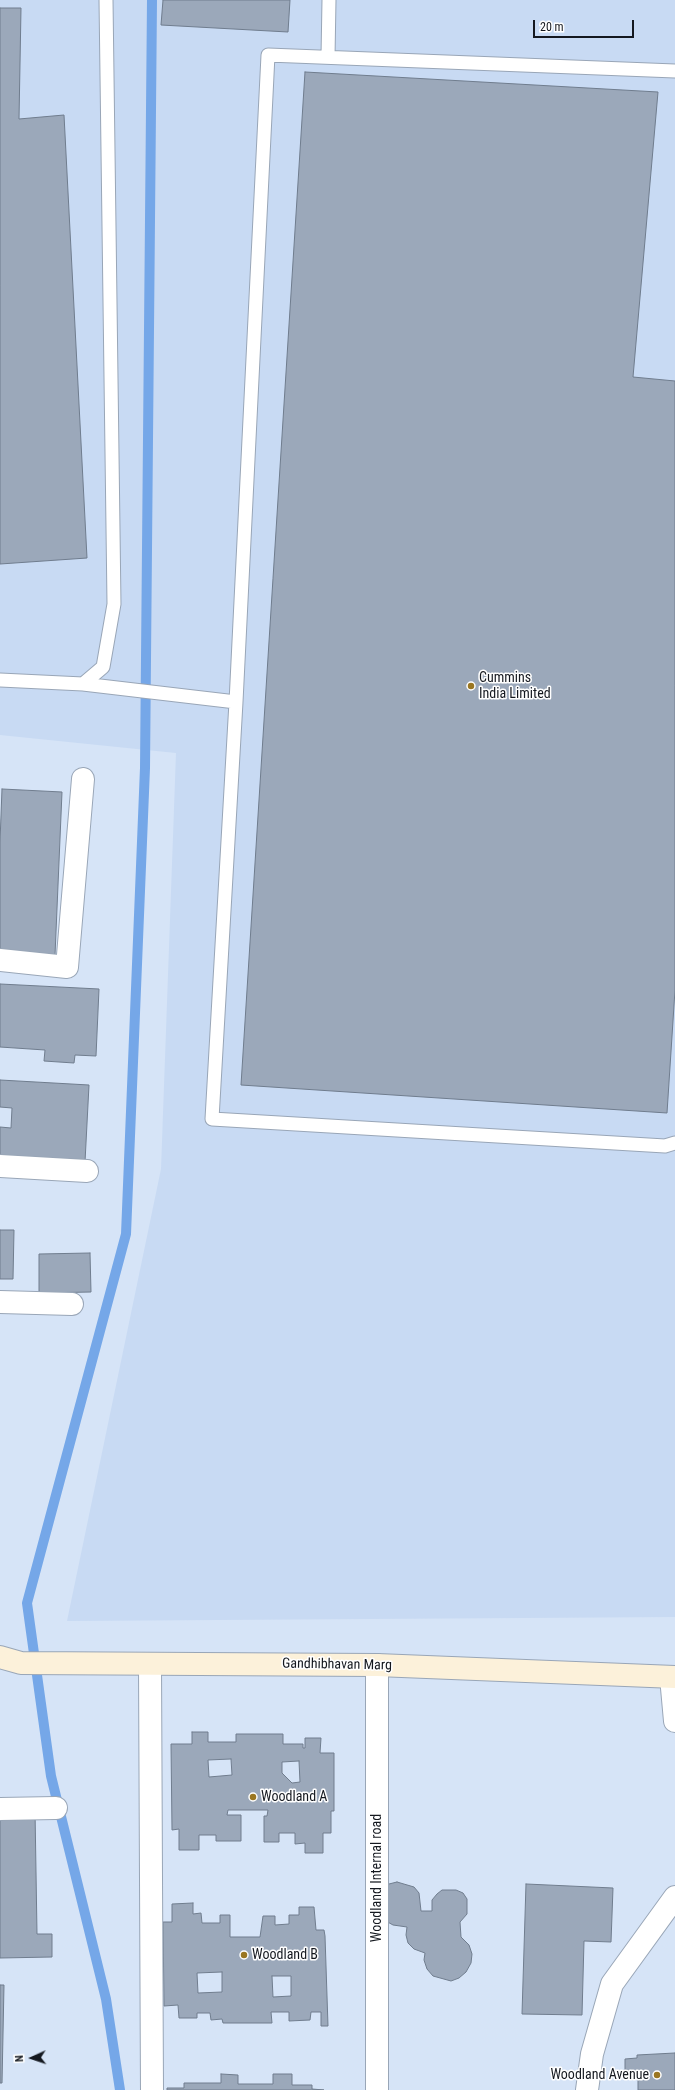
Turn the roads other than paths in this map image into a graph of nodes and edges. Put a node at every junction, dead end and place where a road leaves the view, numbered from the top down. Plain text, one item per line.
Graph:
1 (106, 0) edge
2 (329, 0) edge
3 (328, 58) junction
4 (675, 71) edge
5 (0, 680) edge
6 (83, 684) junction
7 (236, 702) junction
8 (83, 779) dead end
9 (0, 960) edge
10 (675, 1143) edge
11 (0, 1166) edge
12 (87, 1171) dead end
13 (0, 1302) edge
14 (72, 1304) dead end
15 (0, 1657) edge
16 (150, 1665) junction
17 (377, 1665) junction
18 (673, 1677) edge
19 (675, 1721) edge
20 (56, 1808) dead end
21 (0, 1809) edge
22 (675, 1897) edge
23 (152, 2090) edge
24 (377, 2090) edge
25 (587, 2090) edge

1 - 6 lane
2 - 3 lane
3 - 4 lane
3 - 7 lane
5 - 6 lane
6 - 7 lane
7 - 10 lane
8 - 9 street
11 - 12 street
13 - 14 street
15 - 16 street, Gandhibhavan Marg
16 - 17 street, Gandhibhavan Marg
16 - 23 street
17 - 18 street, Gandhibhavan Marg
17 - 24 street, Woodland Internal road
18 - 19 street
20 - 21 street
22 - 25 street

